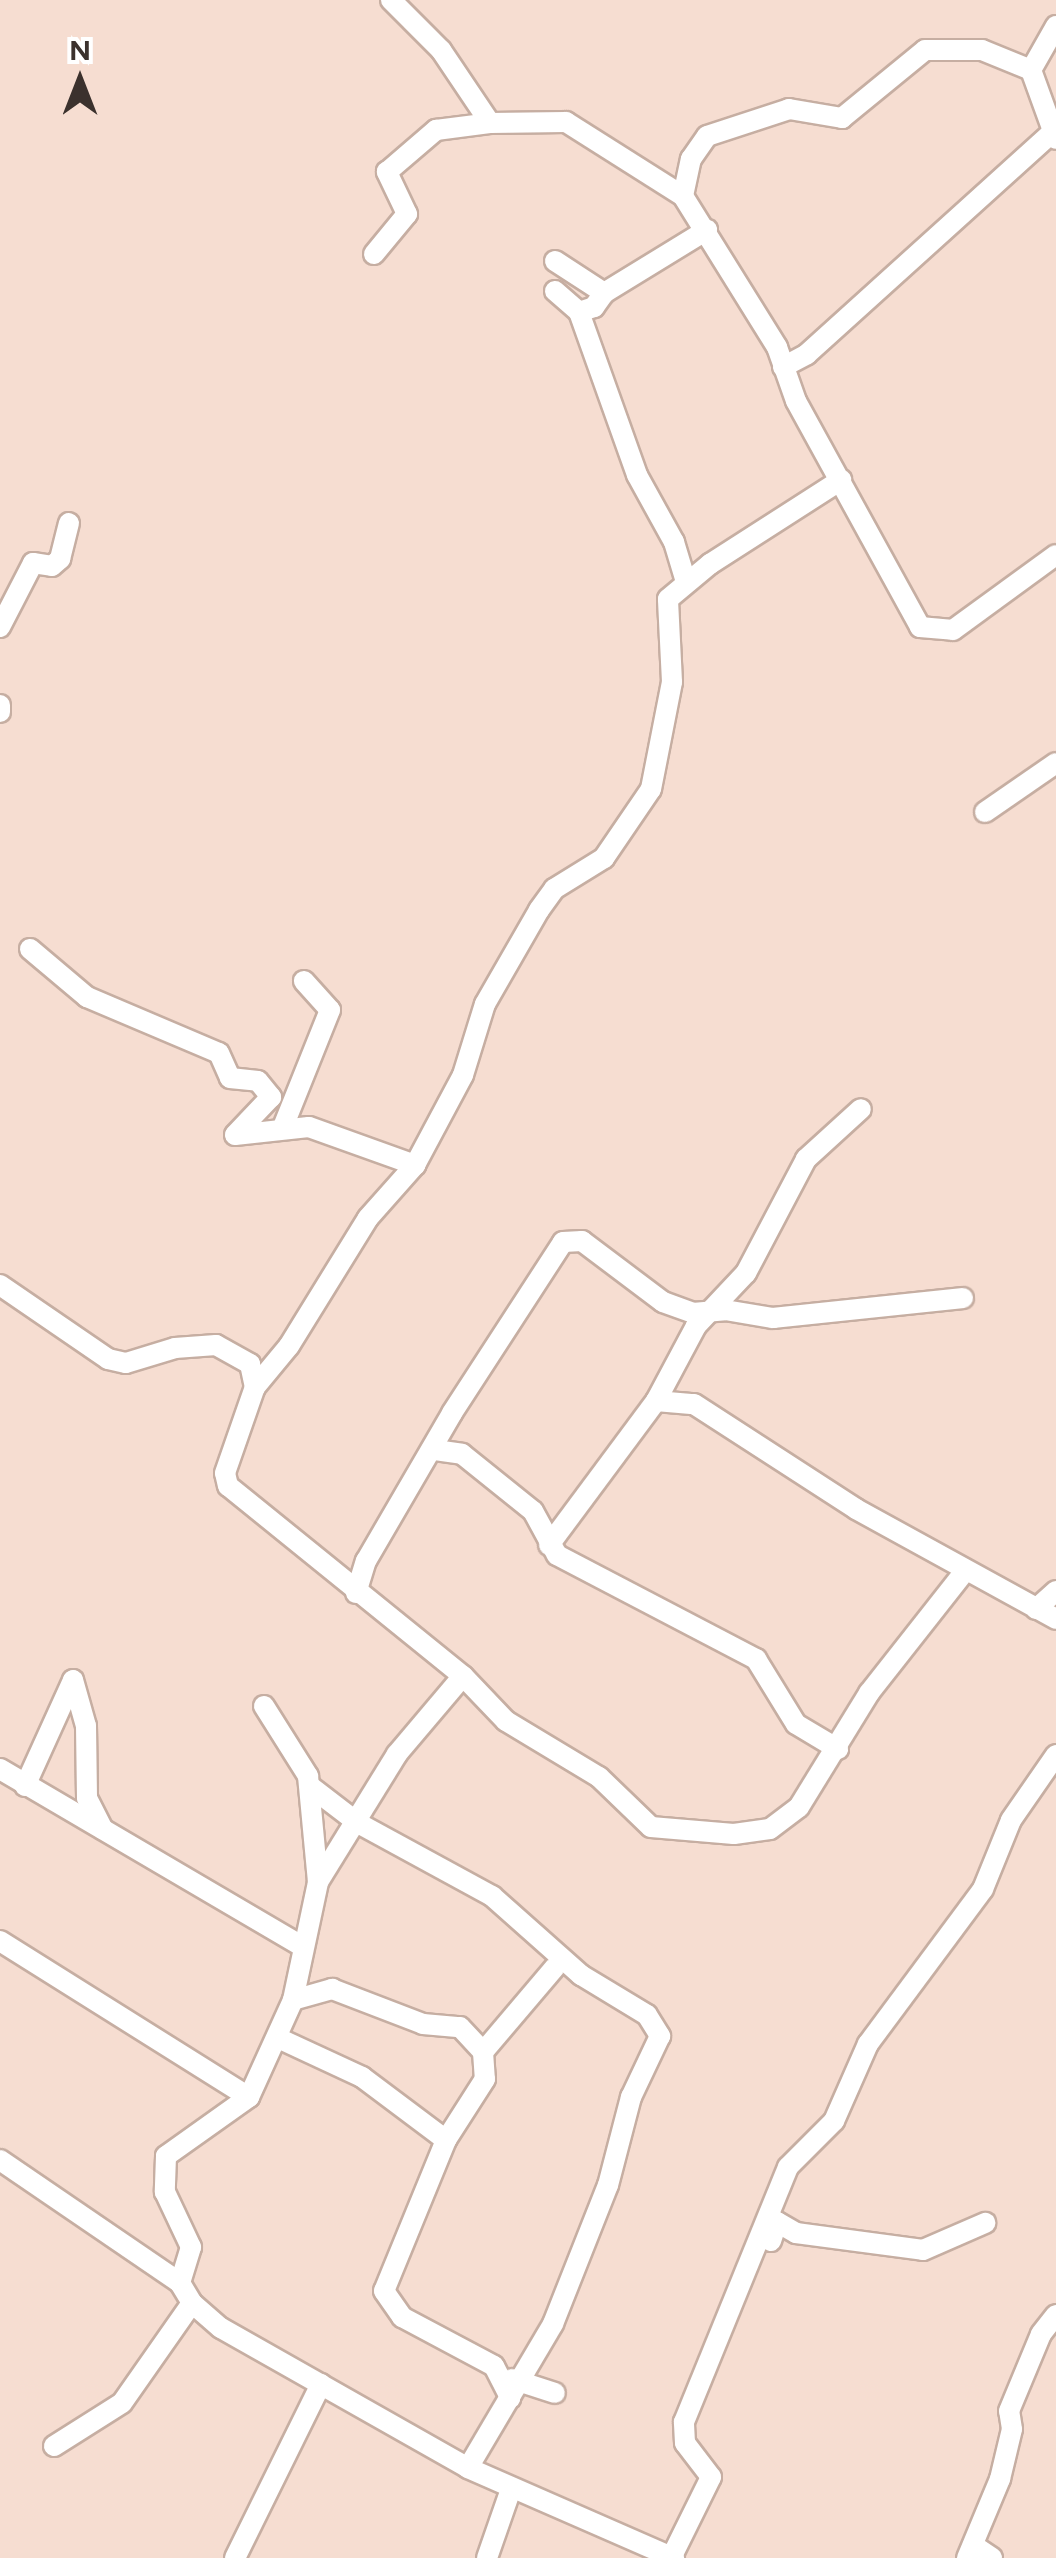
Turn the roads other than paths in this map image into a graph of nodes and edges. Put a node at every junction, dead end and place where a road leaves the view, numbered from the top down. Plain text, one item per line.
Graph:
1 (391, 0) edge
2 (1056, 26) edge
3 (1031, 70) junction
4 (490, 122) junction
5 (1055, 133) edge
6 (683, 196) junction
7 (707, 230) junction
8 (374, 254) dead end
9 (554, 262) dead end
10 (554, 291) dead end
11 (604, 293) junction
12 (579, 312) junction
13 (782, 367) junction
14 (841, 480) junction
15 (69, 523) dead end
16 (1056, 555) edge
17 (686, 582) junction
18 (0, 627) edge
19 (1056, 763) edge
20 (985, 812) dead end
21 (30, 949) dead end
22 (304, 981) dead end
23 (861, 1109) dead end
24 (283, 1127) junction
25 (415, 1165) junction
26 (0, 1286) edge
27 (963, 1298) dead end
28 (708, 1311) junction
29 (256, 1387) junction
30 (656, 1401) junction
31 (435, 1450) junction
32 (548, 1544) junction
33 (965, 1571) junction
34 (1056, 1591) edge
35 (356, 1593) junction
36 (1036, 1609) junction
37 (1056, 1618) edge
38 (463, 1676) junction
39 (264, 1706) dead end
40 (838, 1748) junction
41 (1056, 1756) edge
42 (0, 1769) edge
43 (25, 1786) junction
44 (311, 1787) junction
45 (358, 1823) junction
46 (102, 1829) junction
47 (318, 1882) junction
48 (0, 1941) edge
49 (302, 1946) junction
50 (554, 1967) dead end
51 (293, 2000) junction
52 (278, 2038) junction
53 (483, 2052) junction
54 (249, 2097) junction
55 (446, 2140) junction
56 (0, 2160) edge
57 (985, 2223) dead end
58 (180, 2283) junction
59 (743, 2288) junction
60 (192, 2303) junction
61 (1056, 2315) edge
62 (321, 2384) junction
63 (512, 2386) junction
64 (554, 2393) dead end
65 (54, 2446) dead end
66 (468, 2468) junction
67 (512, 2489) junction
68 (970, 2552) edge
69 (238, 2557) edge
70 (673, 2557) edge
71 (487, 2558) edge
72 (992, 2558) edge

1 - 4 street
2 - 3 street
3 - 5 street
3 - 6 street
4 - 6 street
4 - 8 street
5 - 13 street
6 - 7 street
7 - 11 street
7 - 13 street
9 - 11 street
10 - 12 street
11 - 12 street
12 - 17 street
13 - 14 street
14 - 16 street
14 - 17 street
15 - 18 street
17 - 25 street
19 - 20 street
21 - 24 street
22 - 24 street
23 - 28 street
24 - 25 street
25 - 29 street
26 - 29 street
27 - 28 street
28 - 30 street
28 - 31 street
29 - 35 street
30 - 32 street
30 - 33 street
31 - 32 street
31 - 35 street
32 - 40 street
33 - 36 street
33 - 40 street
34 - 36 street
35 - 38 street
36 - 37 street
38 - 40 street
38 - 45 street
39 - 44 street
41 - 59 street
42 - 43 street
43 - 46 street
43 - 46 street
44 - 45 street
44 - 47 street
45 - 47 street
45 - 63 street
46 - 49 street
47 - 49 street
48 - 54 street
49 - 51 street
50 - 53 street
51 - 52 street
51 - 53 street
52 - 54 street
52 - 55 street
53 - 55 street
54 - 58 street
55 - 63 street
56 - 58 street
57 - 59 street
58 - 60 street
59 - 70 street
60 - 62 street
60 - 65 street
61 - 68 street
62 - 66 street
62 - 69 street
63 - 64 street
63 - 66 street
66 - 67 street
67 - 70 street
67 - 71 street
68 - 72 street

